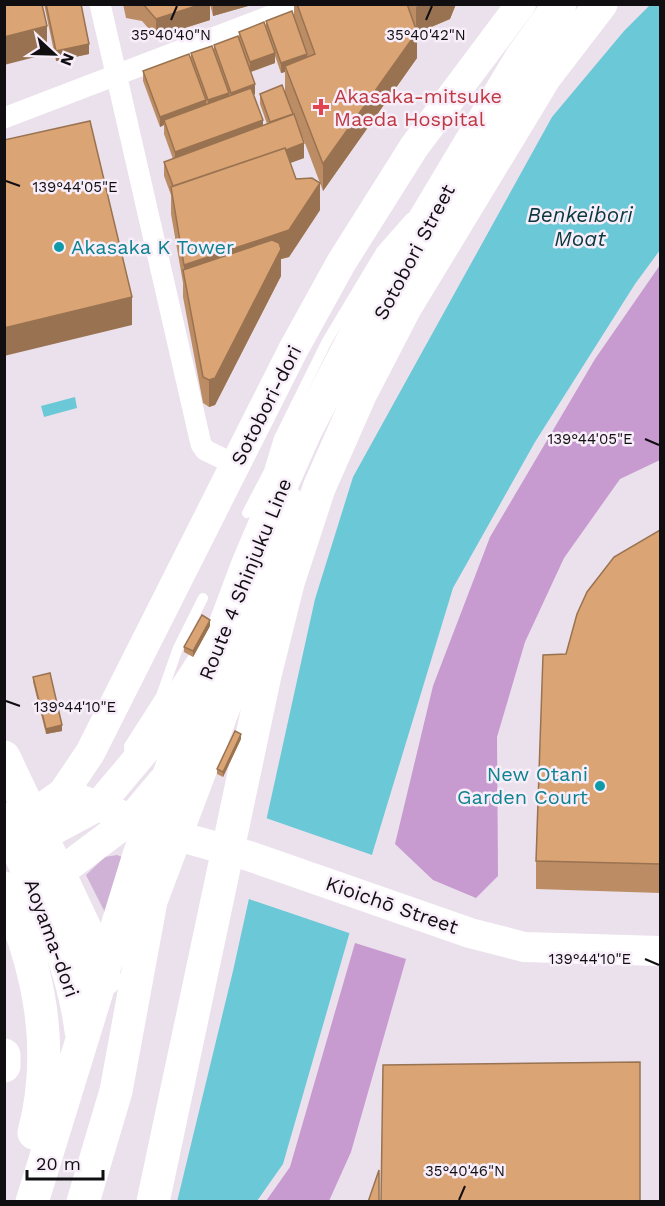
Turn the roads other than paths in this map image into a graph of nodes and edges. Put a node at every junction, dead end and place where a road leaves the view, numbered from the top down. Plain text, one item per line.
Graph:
1 (100, 4) edge
2 (303, 4) edge
3 (521, 4) edge
4 (560, 4) edge
5 (565, 4) edge
6 (601, 4) edge
7 (116, 75) junction
8 (4, 118) edge
9 (414, 147) junction
10 (455, 174) junction
11 (236, 465) junction
12 (247, 513) dead end
13 (259, 591) junction
14 (203, 598) dead end
15 (240, 658) junction
16 (4, 757) edge
17 (132, 768) junction
18 (63, 793) junction
19 (98, 806) junction
20 (131, 819) junction
21 (26, 823) edge
22 (174, 835) junction
23 (58, 874) junction
24 (4, 888) edge
25 (660, 951) edge
26 (4, 1055) edge
27 (4, 1066) edge
28 (116, 1091) junction
29 (15, 1202) edge
30 (32, 1202) edge
31 (52, 1202) edge
32 (83, 1202) edge
33 (153, 1202) edge

1 - 7 street
2 - 7 street
3 - 9 main road, Sotobori-dori
4 - 30 highway, Route 4 Shinjuku Line
5 - 10 main road, Sotobori Street
6 - 33 highway, Route 4 Shinjuku Line
7 - 8 street
7 - 11 street
9 - 10 main road
9 - 11 main road, Sotobori-dori
10 - 12 lane
10 - 13 main road, Sotobori Street
11 - 18 main road, Sotobori-dori
13 - 15 main road
13 - 17 main road
14 - 17 lane
15 - 20 main road
15 - 22 highway
16 - 21 highway
17 - 19 main road
18 - 19 main road, Kioichō Street
18 - 21 main road, Sotobori-dori
19 - 20 main road, Kioichō Street
19 - 21 main road
20 - 22 main road, Kioichō Street
20 - 23 main road
21 - 23 highway
21 - 31 highway, Aoyama-dori
22 - 25 main road, Kioichō Street
22 - 28 highway
23 - 28 highway
24 - 29 highway, Aoyama-dori
26 - 27 highway
28 - 32 highway

